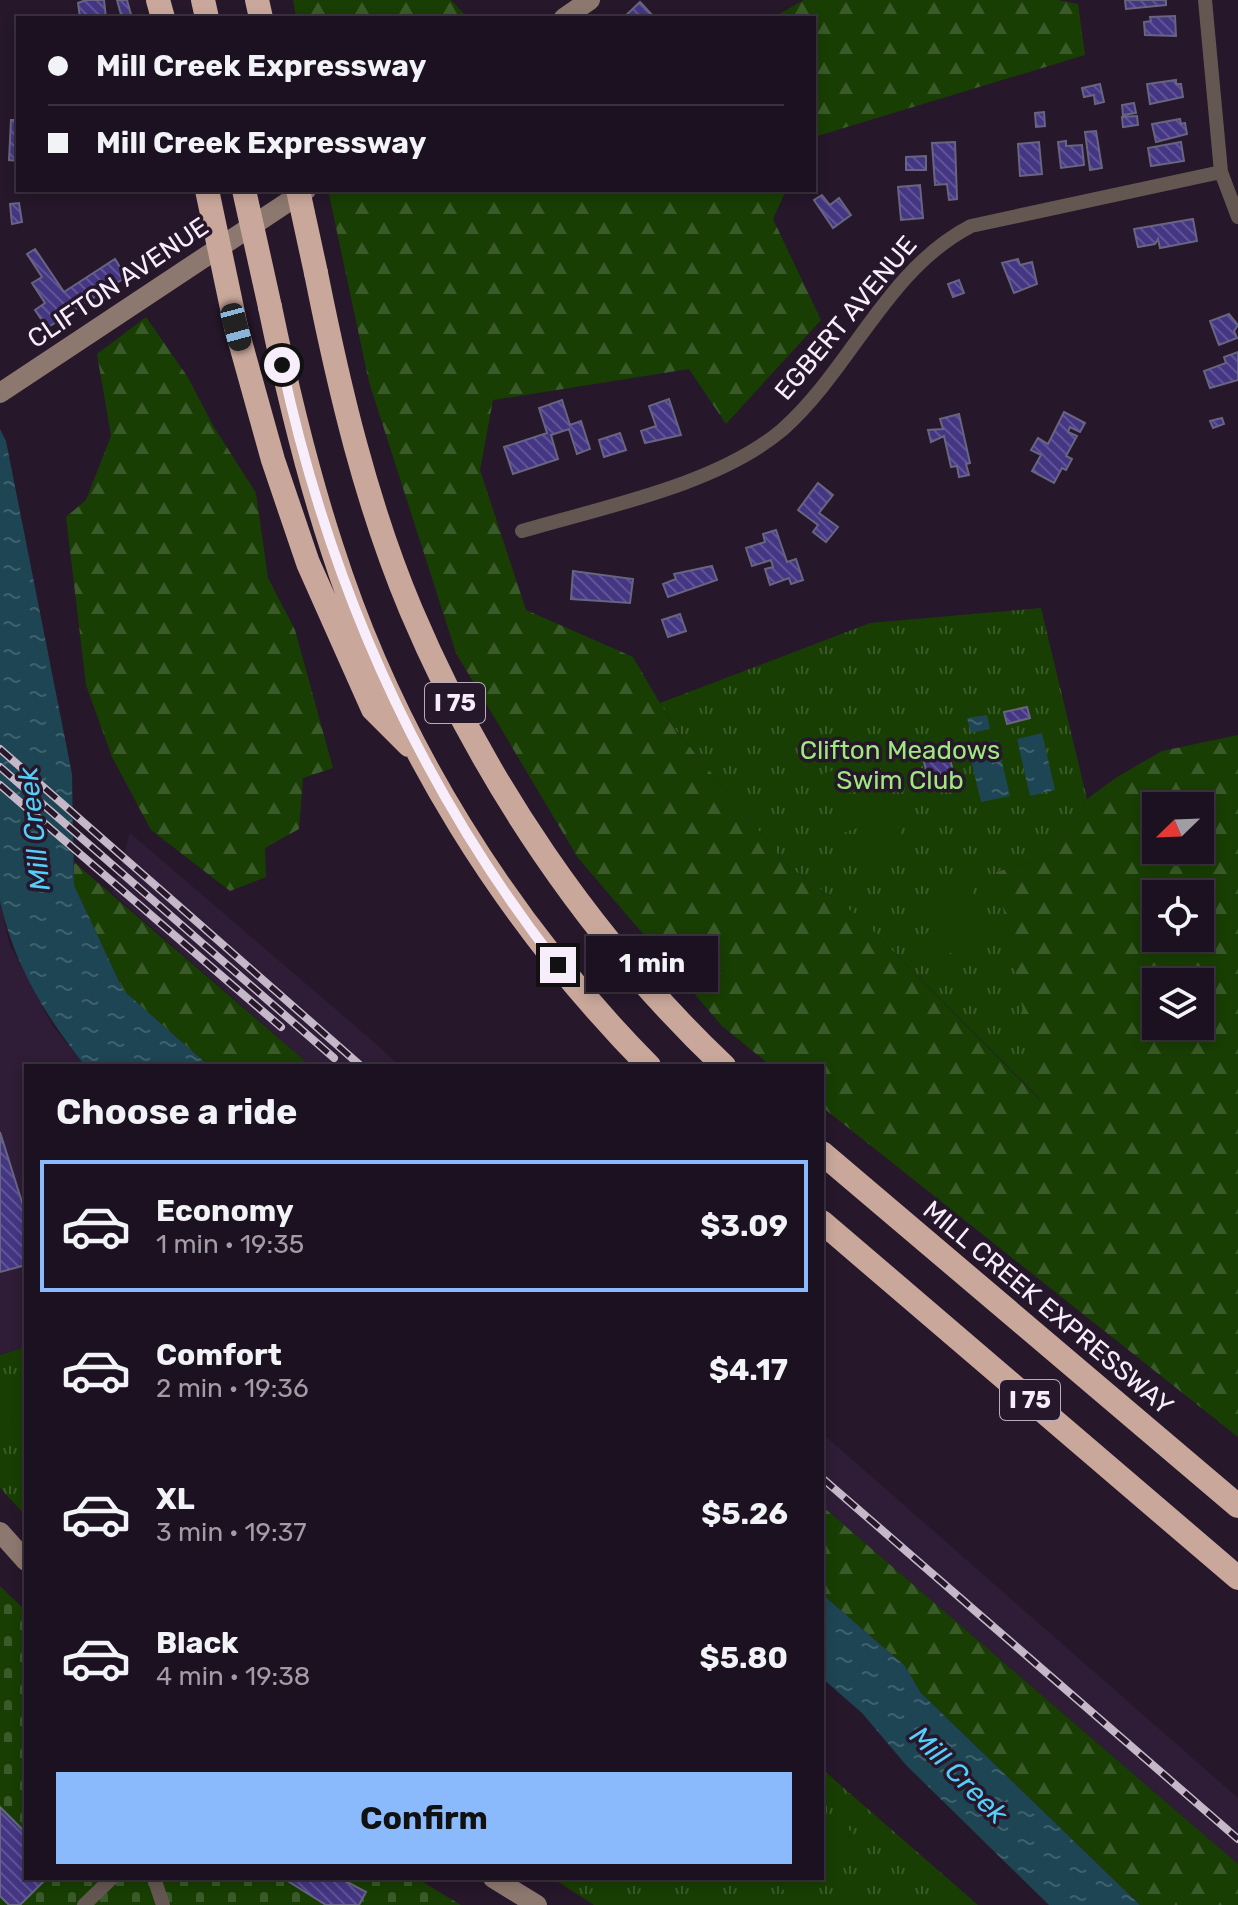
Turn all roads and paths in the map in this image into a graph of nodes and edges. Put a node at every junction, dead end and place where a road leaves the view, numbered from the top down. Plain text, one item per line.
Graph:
1 (590, 0) edge
2 (1205, 0) edge
3 (567, 16) edge
4 (1221, 172) junction
5 (207, 192) edge
6 (244, 192) edge
7 (298, 192) edge
8 (303, 192) edge
9 (1238, 217) edge
10 (0, 393) edge
11 (522, 531) dead end
12 (424, 761) junction
13 (647, 1064) edge
14 (722, 1064) edge
15 (824, 1155) edge
16 (824, 1224) edge
17 (1238, 1506) edge
18 (0, 1532) edge
19 (24, 1559) edge
20 (1238, 1578) edge
21 (110, 1880) edge
22 (155, 1880) edge
23 (496, 1880) edge
24 (84, 1905) edge
25 (163, 1905) edge
26 (537, 1905) edge

1 - 3 main road
2 - 4 street
4 - 9 street
4 - 11 street, EGBERT AVENUE
5 - 12 highway, bridge
6 - 12 highway, I 75, bridge
7 - 14 highway, I 75, bridge
8 - 10 main road, CLIFTON AVENUE
12 - 13 highway, I 75
15 - 17 highway, MILL CREEK EXPRESSWAY / I 75
16 - 20 highway, I 75
18 - 19 main road
21 - 24 street
22 - 25 street
23 - 26 main road

